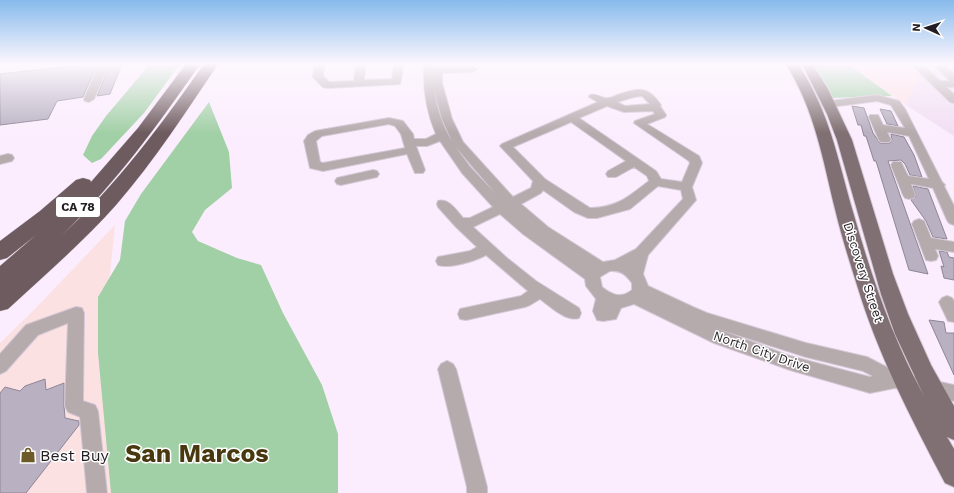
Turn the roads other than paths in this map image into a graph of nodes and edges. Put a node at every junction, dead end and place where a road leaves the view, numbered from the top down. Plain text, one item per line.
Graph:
1 (94, 87) edge
2 (177, 87) edge
3 (195, 87) edge
4 (428, 87) edge
5 (806, 87) edge
6 (820, 87) edge
7 (940, 87) edge
8 (594, 97) dead end
9 (89, 99) dead end
10 (954, 100) edge
11 (608, 102) junction
12 (830, 104) junction
13 (653, 107) junction
14 (624, 109) junction
15 (874, 117) dead end
16 (572, 118) junction
17 (639, 123) junction
18 (148, 128) junction
19 (879, 128) junction
20 (913, 133) junction
21 (444, 135) junction
22 (885, 140) dead end
23 (410, 146) junction
24 (369, 158) junction
25 (634, 162) junction
26 (898, 165) dead end
27 (419, 170) dead end
28 (612, 174) dead end
29 (903, 179) junction
30 (341, 181) dead end
31 (656, 182) junction
32 (539, 183) junction
33 (939, 184) junction
34 (686, 187) junction
35 (909, 195) dead end
36 (503, 201) junction
37 (443, 204) dead end
38 (92, 219) junction
39 (954, 220) edge
40 (463, 223) junction
41 (919, 224) dead end
42 (926, 242) junction
43 (488, 248) junction
44 (954, 248) edge
45 (0, 252) edge
46 (641, 253) junction
47 (930, 256) dead end
48 (443, 261) dead end
49 (617, 265) junction
50 (598, 272) junction
51 (0, 279) edge
52 (637, 287) junction
53 (540, 290) junction
54 (610, 299) junction
55 (0, 302) edge
56 (573, 313) dead end
57 (466, 314) dead end
58 (0, 318) edge
59 (602, 320) dead end
60 (0, 366) edge
61 (447, 369) dead end
62 (900, 381) junction
63 (930, 388) junction
64 (954, 393) edge
65 (954, 428) edge
66 (954, 474) edge
67 (97, 493) edge
68 (477, 493) edge

1 - 9 street
2 - 18 highway, CA 78
3 - 38 highway, CA 78
4 - 21 street
5 - 62 main road, Discovery Street
6 - 12 main road, Discovery Street
7 - 10 street
8 - 11 street
11 - 13 street
11 - 14 street
11 - 16 street
12 - 20 street
12 - 63 main road, Discovery Street
13 - 14 street
13 - 17 street
14 - 17 street
15 - 19 street
16 - 25 street
16 - 32 street
17 - 34 street
18 - 45 highway
18 - 51 highway, CA 78
19 - 20 street
19 - 22 street
20 - 33 street
21 - 23 street
21 - 36 street
23 - 24 street
23 - 24 street
23 - 27 street
24 - 30 street
25 - 28 street
25 - 31 street
26 - 29 street
29 - 33 street
29 - 35 street
31 - 32 street
31 - 34 street
32 - 36 street
33 - 39 street
34 - 46 street
36 - 40 street
36 - 50 street
37 - 40 street
38 - 55 highway, CA 78
38 - 58 highway
40 - 43 street
41 - 42 street
42 - 44 street
42 - 47 street
43 - 48 street
43 - 53 street
46 - 49 street
46 - 52 street
49 - 50 street
49 - 52 street
50 - 54 street
52 - 54 street
52 - 62 street, North City Drive
53 - 56 street
53 - 57 street
54 - 59 street
60 - 67 street
61 - 68 street
62 - 63 street
62 - 66 main road, Discovery Street
63 - 64 street
63 - 65 main road, Discovery Street

